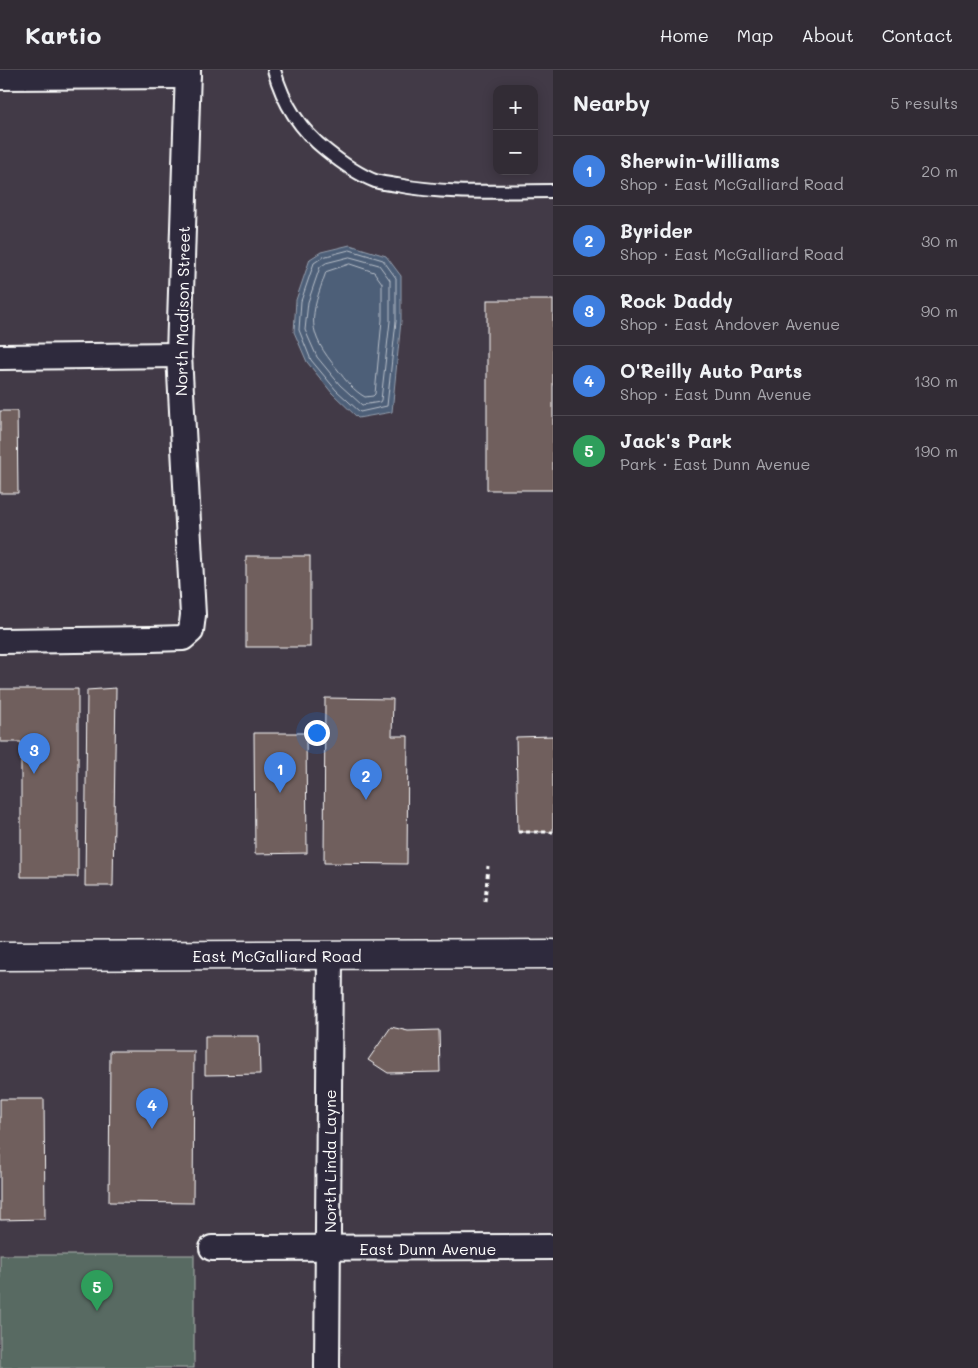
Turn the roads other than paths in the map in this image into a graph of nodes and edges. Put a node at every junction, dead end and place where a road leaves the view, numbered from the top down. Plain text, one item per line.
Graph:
1 (274, 70) edge
2 (188, 73) edge
3 (0, 76) edge
4 (553, 191) edge
5 (179, 354) junction
6 (0, 357) edge
7 (0, 641) edge
8 (553, 954) edge
9 (330, 955) junction
10 (0, 956) edge
11 (553, 1247) edge
12 (212, 1248) dead end
13 (329, 1249) junction
14 (327, 1368) edge

1 - 4 lane
2 - 3 street
2 - 5 street, North Madison Street
5 - 6 street
5 - 7 street, North Madison Street
8 - 9 main road, East McGalliard Road
9 - 10 main road, East McGalliard Road
9 - 13 street, North Linda Layne
11 - 13 street, East Dunn Avenue
12 - 13 street, East Dunn Avenue
13 - 14 street, North Linda Layne

